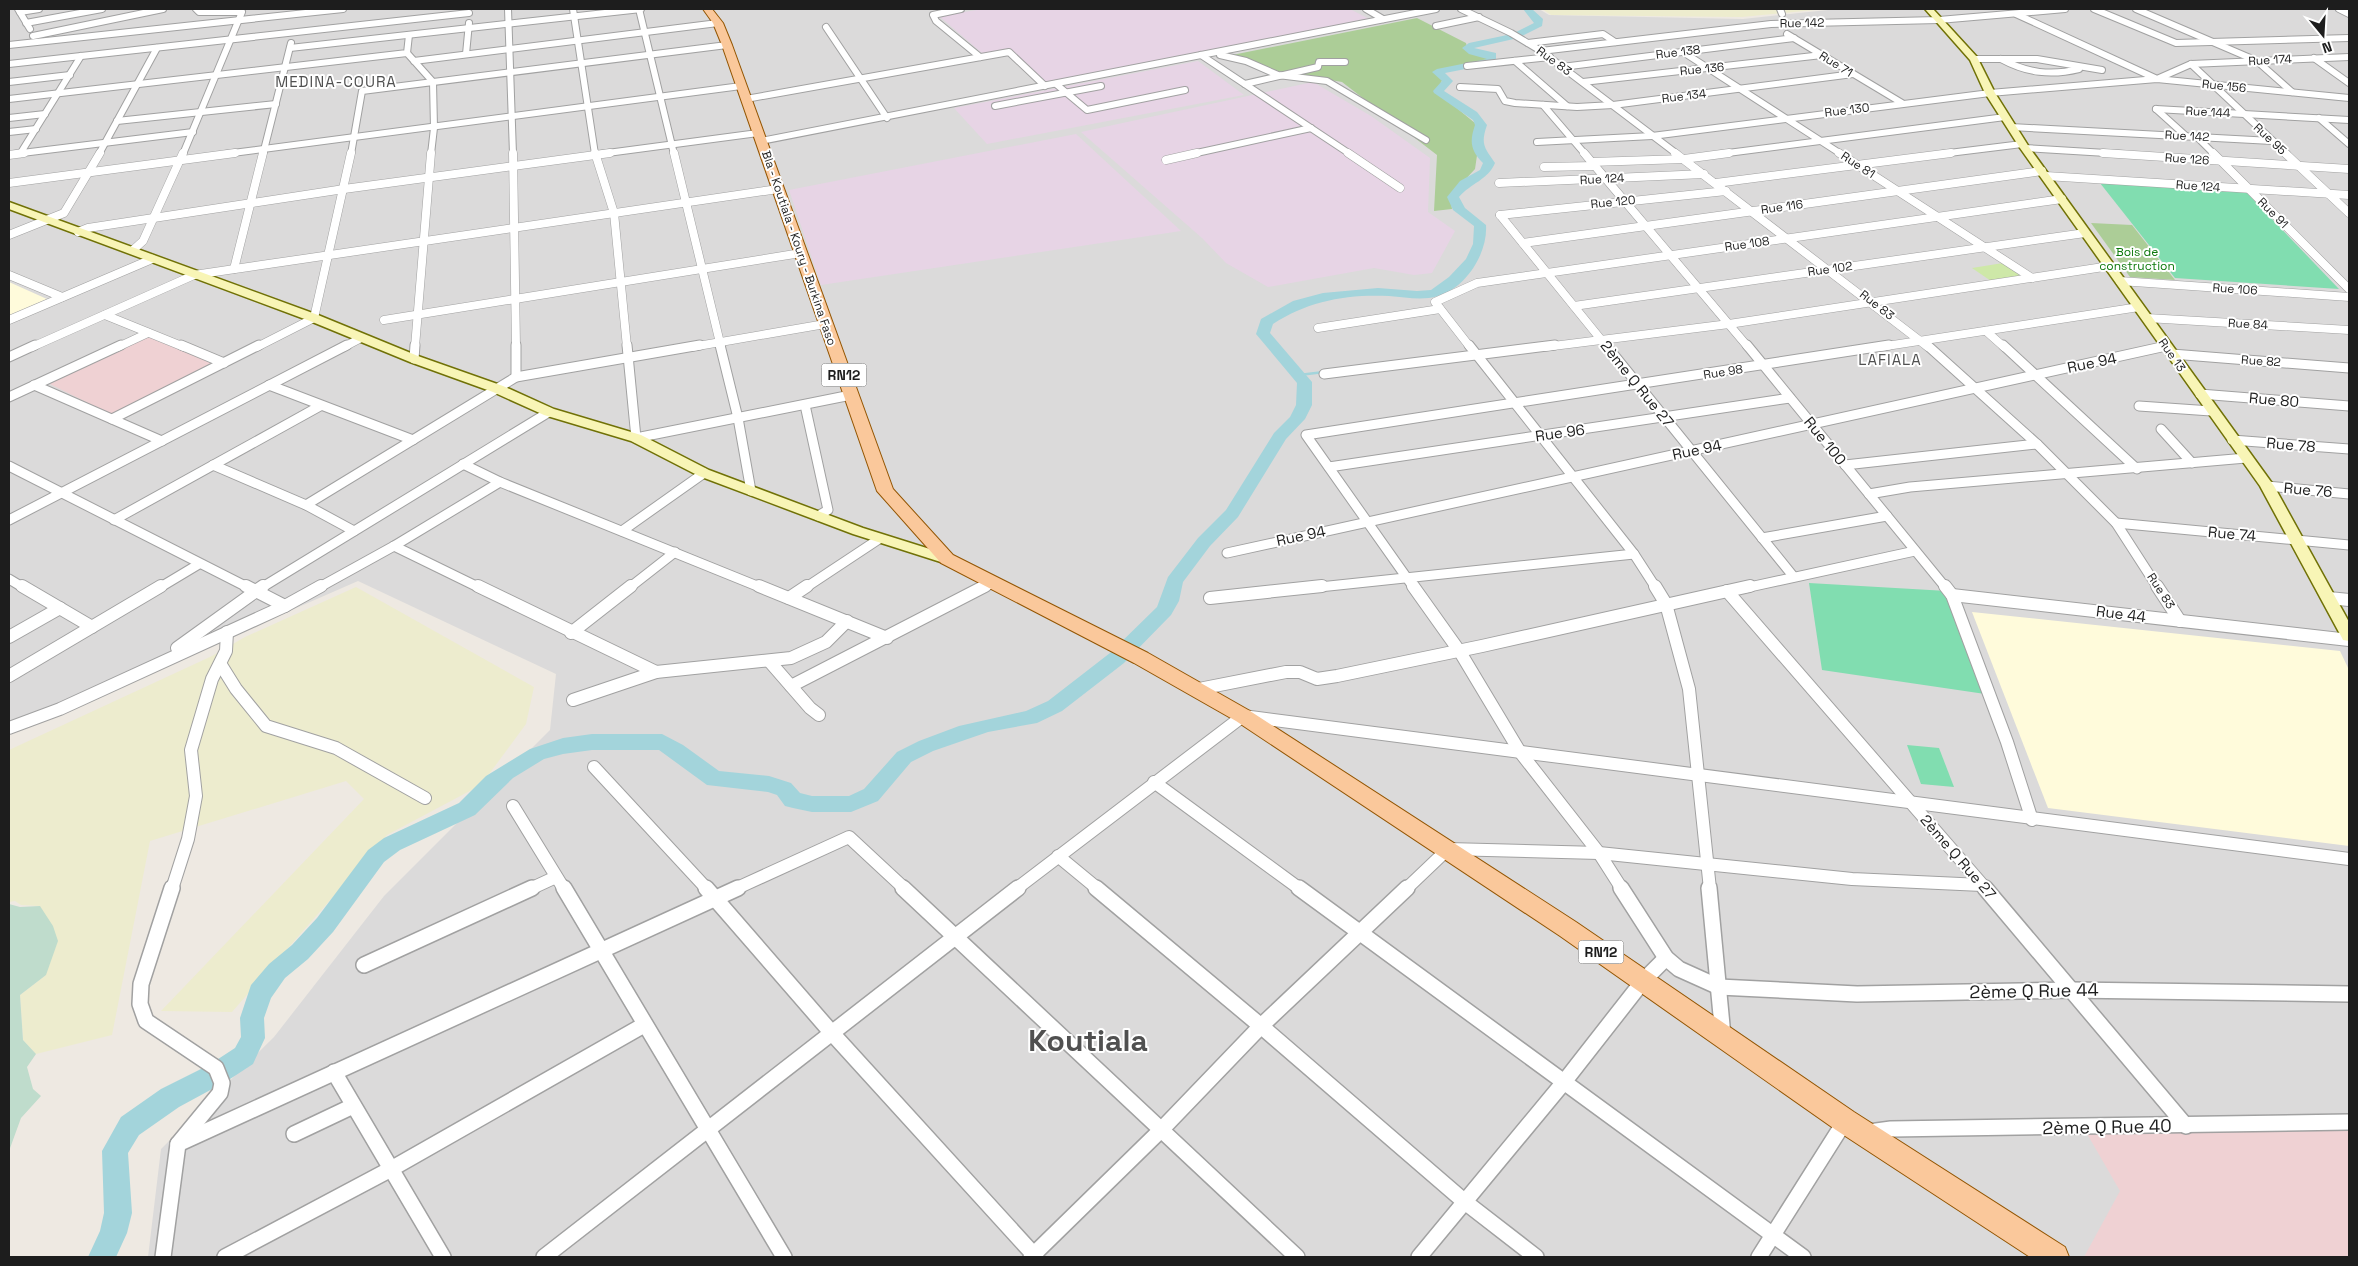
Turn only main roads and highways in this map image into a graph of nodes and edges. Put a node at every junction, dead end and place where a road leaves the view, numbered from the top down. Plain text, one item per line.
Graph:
1 (707, 9) edge
2 (2054, 1257) edge

1 - 2 main road, Bla - Koutiala - Koury - Burkina Faso / RN12

